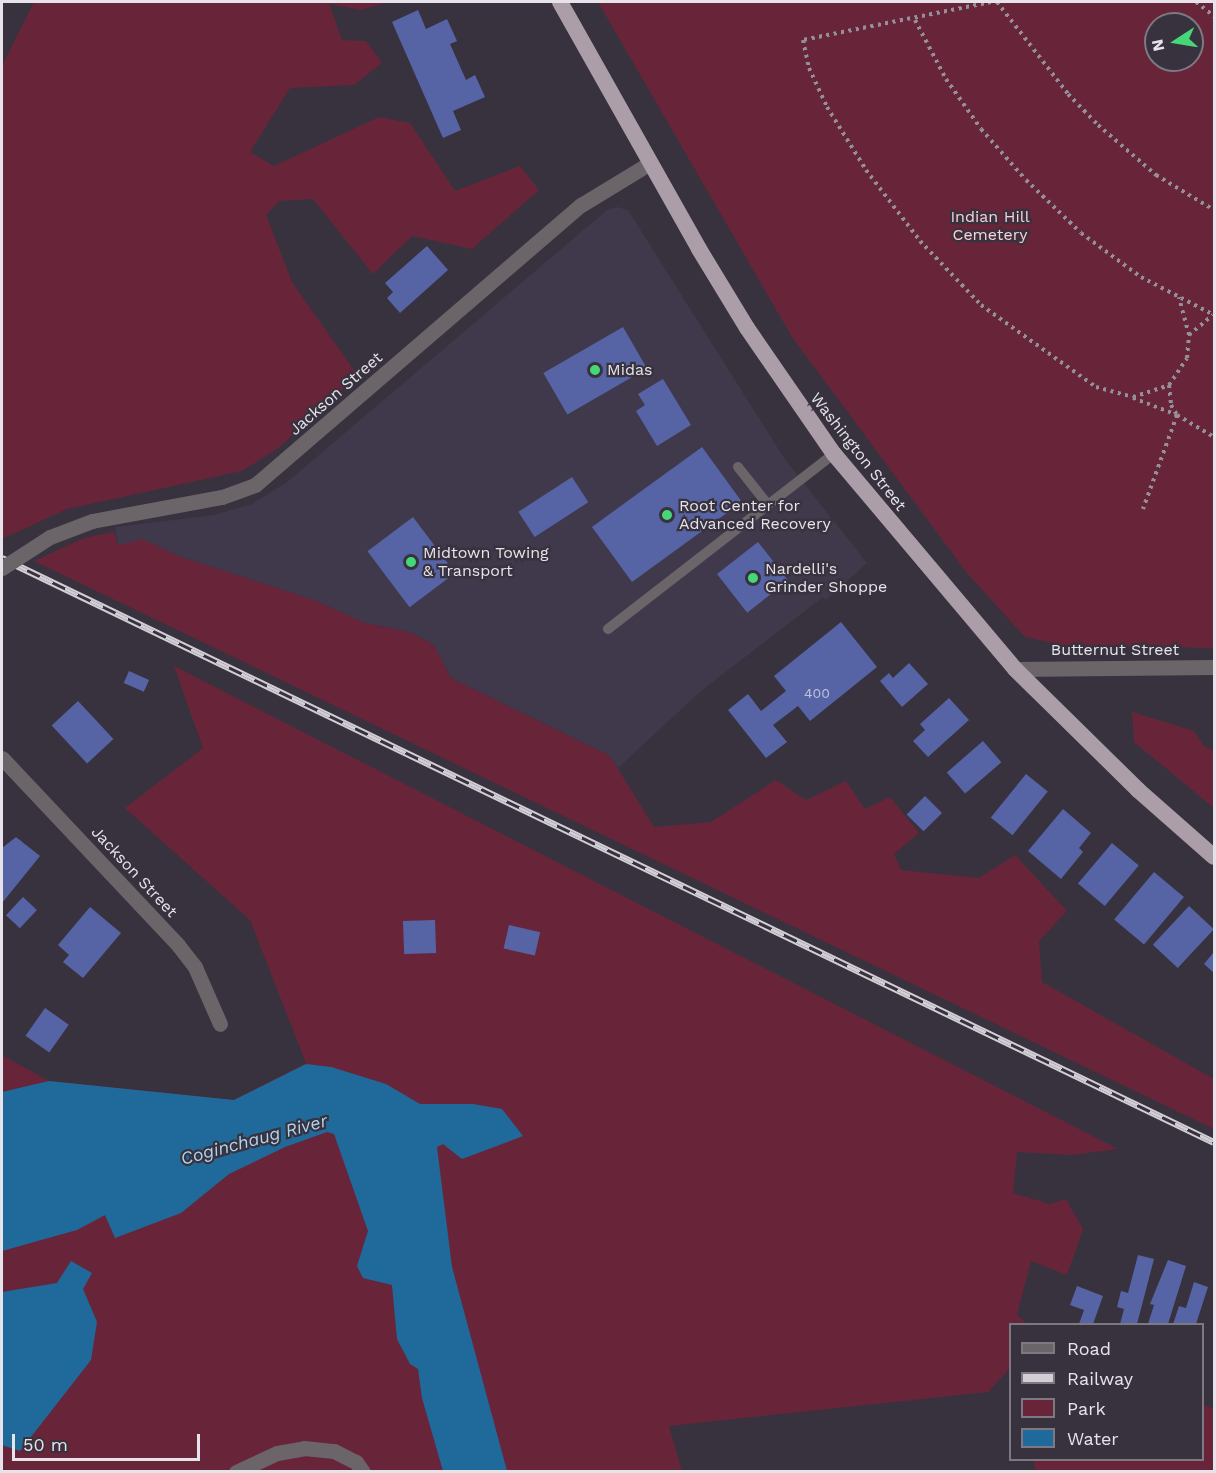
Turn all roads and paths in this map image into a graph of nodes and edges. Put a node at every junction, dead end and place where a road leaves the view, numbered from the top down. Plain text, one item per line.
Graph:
1 (560, 2) edge
2 (991, 2) edge
3 (997, 2) edge
4 (1196, 2) edge
5 (1215, 16) edge
6 (915, 20) junction
7 (650, 163) junction
8 (1215, 210) edge
9 (1179, 297) junction
10 (1214, 315) edge
11 (1189, 335) junction
12 (1169, 385) junction
13 (1132, 397) junction
14 (1177, 415) junction
15 (1215, 437) edge
16 (834, 453) junction
17 (738, 467) dead end
18 (768, 506) junction
19 (1143, 509) dead end
20 (2, 568) edge
21 (608, 629) dead end
22 (1215, 667) edge
23 (1015, 669) junction
24 (2, 758) edge
25 (1215, 857) edge
26 (220, 1024) dead end
27 (236, 1472) edge
28 (363, 1472) edge

1 - 7 highway, Washington Street
2 - 6 path
3 - 8 path
4 - 5 path
6 - 9 path
6 - 13 path
7 - 16 highway, Washington Street
7 - 20 street, Jackson Street, bridge
9 - 10 path
9 - 11 path
10 - 11 path
11 - 12 path
12 - 13 path
12 - 14 path
13 - 14 path
14 - 15 path
14 - 19 path
16 - 18 lane
16 - 23 highway, Washington Street
17 - 18 lane
18 - 21 lane
22 - 23 street, Butternut Street
23 - 25 highway, Washington Street
24 - 26 street, Jackson Street
27 - 28 street

